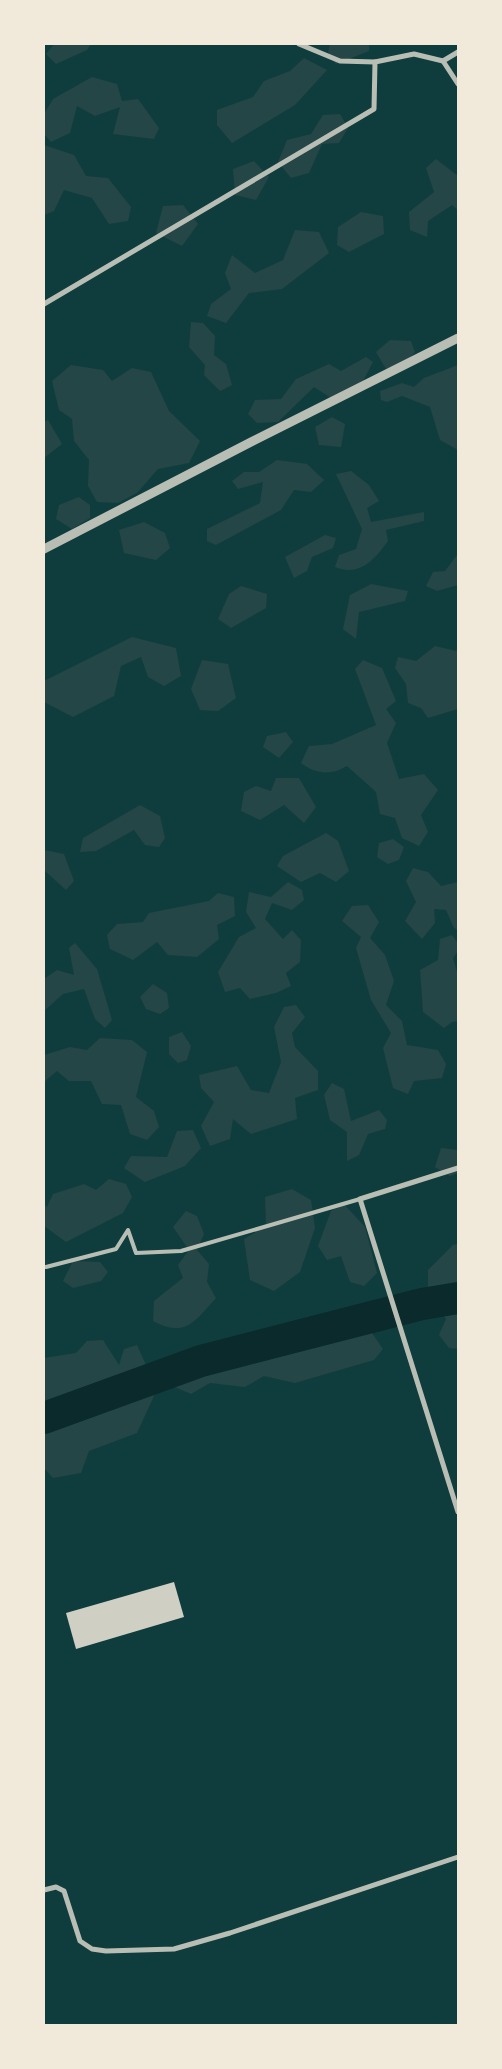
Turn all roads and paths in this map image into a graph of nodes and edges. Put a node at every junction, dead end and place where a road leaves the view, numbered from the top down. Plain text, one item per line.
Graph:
1 (299, 44) edge
2 (458, 52) edge
3 (443, 61) junction
4 (375, 62) junction
5 (458, 84) edge
6 (44, 304) edge
7 (458, 338) edge
8 (44, 550) edge
9 (458, 1168) edge
10 (360, 1199) junction
11 (46, 1267) dead end
12 (458, 1512) edge
13 (458, 1857) edge
14 (44, 1890) edge

1 - 4 street
2 - 3 street
3 - 4 street
3 - 5 street
4 - 6 street
7 - 8 street
9 - 10 street
10 - 11 lane
10 - 12 street
13 - 14 street

